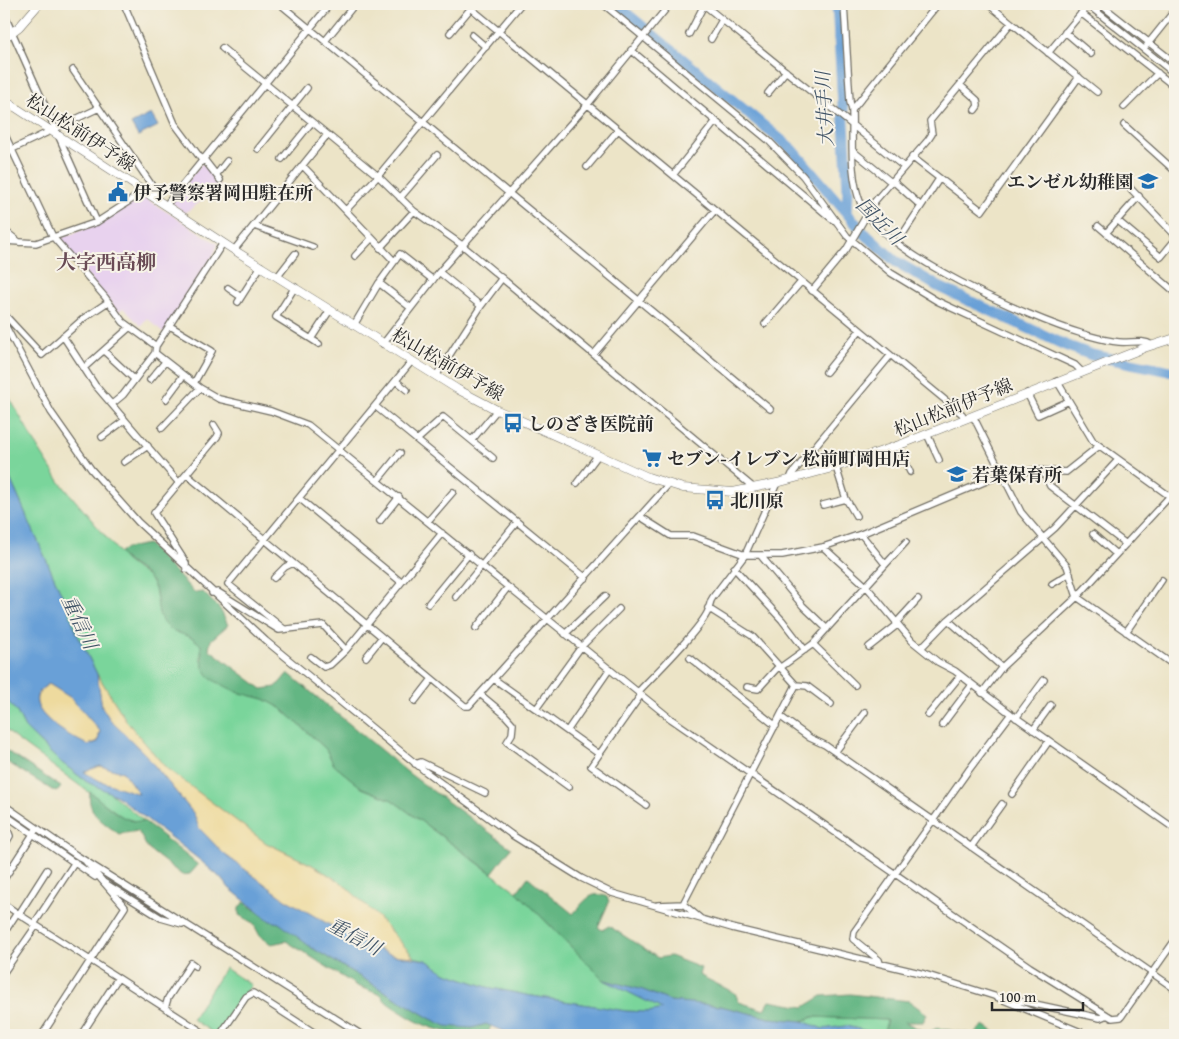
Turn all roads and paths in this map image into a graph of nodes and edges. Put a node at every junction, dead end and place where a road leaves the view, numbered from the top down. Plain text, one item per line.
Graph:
1 (39, 4) edge
2 (124, 4) edge
3 (280, 4) edge
4 (330, 4) edge
5 (355, 4) edge
6 (521, 4) edge
7 (602, 4) edge
8 (670, 4) edge
9 (704, 4) edge
10 (844, 4) edge
11 (938, 4) edge
12 (988, 4) edge
13 (1088, 4) edge
14 (1100, 4) edge
15 (468, 6) edge
16 (1175, 10) edge
17 (1081, 13) junction
18 (4, 14) edge
19 (722, 20) junction
20 (1011, 23) junction
21 (310, 28) junction
22 (499, 31) junction
23 (1065, 32) junction
24 (12, 33) junction
25 (450, 33) dead end
26 (472, 34) dead end
27 (689, 34) dead end
28 (642, 36) junction
29 (4, 38) edge
30 (711, 39) dead end
31 (325, 41) junction
32 (1149, 43) junction
33 (486, 46) junction
34 (222, 48) dead end
35 (1144, 49) junction
36 (631, 50) junction
37 (1048, 53) junction
38 (1092, 54) dead end
39 (1175, 63) edge
40 (73, 70) dead end
41 (786, 71) junction
42 (1158, 73) junction
43 (1175, 74) edge
44 (1079, 77) junction
45 (265, 83) junction
46 (960, 85) junction
47 (1175, 86) edge
48 (307, 88) dead end
49 (1097, 92) dead end
50 (768, 93) dead end
51 (5, 102) edge
52 (588, 104) junction
53 (292, 106) junction
54 (1124, 107) dead end
55 (99, 108) junction
56 (852, 110) junction
57 (975, 110) dead end
58 (716, 121) junction
59 (312, 122) junction
60 (423, 122) junction
61 (852, 125) junction
62 (1124, 125) dead end
63 (618, 130) junction
64 (55, 131) junction
65 (4, 133) edge
66 (327, 135) junction
67 (258, 149) dead end
68 (10, 150) junction
69 (854, 151) junction
70 (4, 152) edge
71 (436, 155) dead end
72 (912, 157) junction
73 (202, 159) junction
74 (282, 159) dead end
75 (228, 162) dead end
76 (303, 166) junction
77 (587, 167) dead end
78 (904, 167) junction
79 (1175, 171) edge
80 (673, 175) junction
81 (378, 176) junction
82 (939, 179) junction
83 (892, 181) junction
84 (1130, 188) dead end
85 (145, 191) junction
86 (509, 193) junction
87 (1139, 196) junction
88 (155, 198) junction
89 (400, 198) junction
90 (166, 205) junction
91 (921, 206) junction
92 (346, 210) junction
93 (414, 210) junction
94 (715, 210) junction
95 (866, 216) junction
96 (1117, 220) junction
97 (97, 222) junction
98 (839, 224) junction
99 (254, 226) junction
100 (1098, 226) dead end
101 (4, 230) edge
102 (1106, 233) junction
103 (1175, 235) edge
104 (53, 238) junction
105 (371, 239) junction
106 (852, 240) junction
107 (1175, 240) edge
108 (4, 241) edge
109 (19, 242) junction
110 (224, 243) junction
111 (898, 243) junction
112 (462, 245) junction
113 (313, 247) dead end
114 (380, 248) junction
115 (234, 250) junction
116 (295, 254) dead end
117 (354, 256) dead end
118 (394, 261) junction
119 (261, 266) junction
120 (439, 272) junction
121 (278, 276) junction
122 (502, 278) junction
123 (433, 280) junction
124 (379, 282) junction
125 (802, 282) junction
126 (294, 287) junction
127 (228, 288) dead end
128 (812, 291) junction
129 (1175, 292) edge
130 (639, 301) junction
131 (108, 302) junction
132 (481, 306) junction
133 (411, 308) junction
134 (330, 310) junction
135 (4, 314) edge
136 (4, 323) edge
137 (765, 324) dead end
138 (354, 325) junction
139 (170, 326) junction
140 (130, 327) junction
141 (860, 330) junction
142 (62, 336) junction
143 (1175, 338) edge
144 (311, 339) junction
145 (319, 344) dead end
146 (383, 344) junction
147 (1148, 346) junction
148 (155, 350) junction
149 (104, 351) junction
150 (594, 354) junction
151 (890, 356) junction
152 (165, 362) junction
153 (411, 362) junction
154 (85, 367) junction
155 (1086, 370) junction
156 (826, 372) dead end
157 (183, 376) junction
158 (436, 376) junction
159 (134, 379) junction
160 (150, 380) dead end
161 (396, 381) junction
162 (1057, 381) junction
163 (194, 383) junction
164 (200, 388) junction
165 (407, 390) dead end
166 (1027, 393) junction
167 (166, 400) dead end
168 (1069, 401) junction
169 (112, 404) junction
170 (375, 406) junction
171 (770, 409) dead end
172 (497, 410) junction
173 (973, 416) junction
174 (965, 419) junction
175 (125, 420) junction
176 (214, 425) dead end
177 (162, 428) dead end
178 (927, 434) junction
179 (102, 437) dead end
180 (417, 440) junction
181 (472, 440) junction
182 (898, 445) junction
183 (148, 446) junction
184 (1099, 446) junction
185 (340, 449) junction
186 (400, 454) dead end
187 (598, 455) junction
188 (493, 458) dead end
189 (939, 460) dead end
190 (1118, 460) junction
191 (124, 462) dead end
192 (836, 466) junction
193 (1043, 471) junction
194 (910, 472) dead end
195 (1003, 474) junction
196 (186, 475) junction
197 (790, 479) junction
198 (378, 480) junction
199 (179, 483) junction
200 (577, 483) dead end
201 (777, 483) junction
202 (668, 485) junction
203 (754, 488) junction
204 (453, 492) dead end
205 (399, 497) junction
206 (299, 498) junction
207 (1173, 498) edge
208 (846, 499) junction
209 (823, 505) dead end
210 (1076, 505) junction
211 (856, 516) dead end
212 (641, 517) junction
213 (380, 521) dead end
214 (428, 521) junction
215 (517, 522) junction
216 (442, 533) junction
217 (861, 534) junction
218 (1093, 534) dead end
219 (1043, 539) junction
220 (265, 540) junction
221 (906, 542) dead end
222 (1126, 544) junction
223 (823, 547) junction
224 (469, 554) junction
225 (1116, 554) junction
226 (745, 555) junction
227 (761, 556) junction
228 (294, 563) junction
229 (885, 564) junction
230 (482, 565) junction
231 (186, 568) junction
232 (734, 568) junction
233 (1070, 573) junction
234 (274, 578) dead end
235 (586, 578) junction
236 (1162, 580) dead end
237 (401, 582) junction
238 (1052, 584) dead end
239 (866, 586) junction
240 (508, 587) junction
241 (212, 593) junction
242 (605, 596) dead end
243 (456, 597) dead end
244 (1077, 597) junction
245 (918, 599) dead end
246 (428, 604) dead end
247 (708, 608) junction
248 (619, 609) dead end
249 (548, 620) junction
250 (948, 620) junction
251 (366, 624) junction
252 (897, 624) junction
253 (476, 628) dead end
254 (284, 629) junction
255 (827, 629) junction
256 (1126, 632) junction
257 (565, 634) junction
258 (382, 637) junction
259 (813, 644) junction
260 (581, 647) junction
261 (869, 647) dead end
262 (921, 648) junction
263 (346, 650) junction
264 (805, 650) junction
265 (366, 656) dead end
266 (311, 657) dead end
267 (690, 658) dead end
268 (780, 666) junction
269 (1175, 666) edge
270 (1002, 667) junction
271 (609, 670) junction
272 (960, 676) junction
273 (432, 679) junction
274 (494, 679) junction
275 (1044, 680) dead end
276 (796, 685) junction
277 (855, 685) dead end
278 (972, 685) junction
279 (747, 686) dead end
280 (982, 693) junction
281 (480, 694) junction
282 (640, 694) junction
283 (414, 701) dead end
284 (831, 704) dead end
285 (1051, 704) dead end
286 (536, 709) junction
287 (865, 712) dead end
288 (928, 716) dead end
289 (1014, 716) junction
290 (781, 717) junction
291 (942, 724) dead end
292 (776, 726) junction
293 (1033, 730) junction
294 (567, 731) junction
295 (1049, 741) junction
296 (835, 752) junction
297 (599, 754) junction
298 (416, 764) junction
299 (751, 775) junction
300 (569, 787) dead end
301 (485, 793) dead end
302 (1012, 794) dead end
303 (1002, 804) dead end
304 (4, 805) edge
305 (646, 805) dead end
306 (4, 814) edge
307 (4, 820) edge
308 (932, 820) junction
309 (37, 828) junction
310 (1175, 829) edge
311 (33, 834) junction
312 (4, 846) edge
313 (971, 848) junction
314 (86, 861) junction
315 (75, 862) junction
316 (47, 870) dead end
317 (894, 874) junction
318 (4, 879) edge
319 (102, 882) junction
320 (4, 904) edge
321 (683, 904) junction
322 (656, 906) junction
323 (18, 913) junction
324 (701, 919) junction
325 (184, 923) junction
326 (35, 925) junction
327 (4, 933) edge
328 (1175, 940) edge
329 (90, 960) junction
330 (880, 963) junction
331 (195, 966) dead end
332 (4, 972) edge
333 (1152, 974) junction
334 (118, 978) junction
335 (1175, 990) edge
336 (1003, 1000) junction
337 (165, 1008) junction
338 (1107, 1014) junction
339 (42, 1035) edge
340 (81, 1035) edge
341 (207, 1035) edge
342 (220, 1035) edge
343 (318, 1035) edge
344 (362, 1035) edge
345 (1088, 1035) edge

1 - 24 main road
2 - 73 street
3 - 21 street
4 - 21 street
5 - 31 street
6 - 22 street
7 - 28 street
8 - 28 street
9 - 19 street
9 - 27 street
10 - 56 street
11 - 56 street
12 - 20 street
13 - 17 street
13 - 35 street
14 - 32 street
15 - 22 street
15 - 25 street
16 - 32 street
17 - 23 street
17 - 42 street
18 - 24 street
19 - 30 street
19 - 41 street
20 - 37 street
20 - 46 street
21 - 31 street
21 - 45 street
22 - 33 street
22 - 52 street
23 - 37 street
23 - 38 street
24 - 29 main road
24 - 64 street
26 - 33 street
28 - 36 street
28 - 98 street
31 - 60 street
32 - 35 street
32 - 39 street
33 - 60 street
34 - 45 street
35 - 43 street
36 - 52 street
36 - 58 street
37 - 44 street
40 - 55 street
41 - 50 street
41 - 61 street
42 - 47 street
42 - 54 street
44 - 49 street
44 - 82 street
45 - 53 street
45 - 73 street
46 - 57 street
46 - 72 street
48 - 53 street
51 - 64 main road, 松山松前伊予線
52 - 63 street
52 - 86 street
53 - 59 street
53 - 67 street
55 - 64 street
55 - 88 street
56 - 61 street
58 - 80 street
58 - 98 street
59 - 66 street
59 - 74 street
60 - 81 street
60 - 86 street
61 - 69 street
61 - 78 street
62 - 79 street
63 - 77 street
63 - 80 street
64 - 68 street
64 - 85 main road, 松山松前伊予線
64 - 97 street
65 - 68 street
66 - 76 street
66 - 81 street
68 - 70 street
68 - 104 street
69 - 83 street
69 - 95 street
71 - 89 street
72 - 78 street
72 - 82 street
73 - 75 street
73 - 90 street
76 - 92 street
76 - 99 street
78 - 83 street
80 - 94 street
81 - 89 street
81 - 92 street
82 - 91 street
83 - 91 street
83 - 95 street
84 - 87 street
85 - 88 main road, 松山松前伊予線
85 - 97 street
86 - 112 street
86 - 130 street
87 - 96 street
87 - 103 street
88 - 90 main road, 松山松前伊予線
89 - 93 street
90 - 110 main road, 松山松前伊予線
91 - 111 street
92 - 105 street
93 - 112 street
93 - 114 street
94 - 125 street
94 - 130 street
95 - 106 street
95 - 111 street
96 - 102 street
96 - 107 street
97 - 104 street
98 - 106 street
99 - 113 street
99 - 115 street
100 - 102 street
101 - 109 street
102 - 129 street
104 - 109 street
104 - 131 street
105 - 114 street
105 - 117 street
106 - 128 street
106 - 155 street
108 - 109 street
110 - 115 main road, 松山松前伊予線
110 - 139 street
111 - 147 street
112 - 120 street
112 - 122 street
114 - 118 street
115 - 119 main road, 松山松前伊予線
116 - 121 street
118 - 123 street
118 - 124 street
119 - 121 main road, 松山松前伊予線
119 - 127 street
120 - 123 street
120 - 132 street
121 - 126 main road, 松山松前伊予線
122 - 132 street
122 - 150 street
123 - 133 street
124 - 133 street
124 - 138 street
125 - 128 street
125 - 137 street
126 - 134 main road, 松山松前伊予線
126 - 144 street
128 - 141 street
130 - 150 street
130 - 171 street
131 - 140 street
131 - 142 street
132 - 158 street
133 - 146 street
134 - 138 main road, 松山松前伊予線
134 - 144 street
135 - 142 street
136 - 231 street
138 - 146 main road, 松山松前伊予線
139 - 148 street
139 - 163 street
140 - 148 street
140 - 149 street
141 - 151 street
141 - 156 street
142 - 154 street
143 - 147 main road, 松山松前伊予線
144 - 145 street
146 - 153 main road, 松山松前伊予線
147 - 155 main road, 松山松前伊予線
148 - 152 street
148 - 159 street
149 - 154 street
149 - 159 street
150 - 203 street
151 - 174 street
151 - 197 street
152 - 157 street
152 - 160 street
153 - 158 main road, 松山松前伊予線
153 - 161 street
154 - 169 street
155 - 162 main road, 松山松前伊予線
157 - 163 street
157 - 167 street
158 - 172 main road, 松山松前伊予線
159 - 169 street
161 - 165 street
161 - 170 street
162 - 166 main road, 松山松前伊予線
162 - 168 street
163 - 164 street
164 - 177 street
164 - 185 street
166 - 168 street
166 - 173 main road, 松山松前伊予線
168 - 184 street
169 - 175 street
170 - 180 street
170 - 185 street
172 - 181 street
172 - 187 main road, 松山松前伊予線
173 - 174 main road, 松山松前伊予線
173 - 195 street
174 - 178 main road, 松山松前伊予線
175 - 179 street
175 - 183 street
176 - 196 street
178 - 182 main road, 松山松前伊予線
178 - 189 street
180 - 181 street
180 - 215 street
181 - 188 street
182 - 192 main road, 松山松前伊予線
182 - 194 street
183 - 191 street
183 - 199 street
184 - 190 street
184 - 193 street
185 - 198 street
185 - 206 street
186 - 198 street
187 - 200 street
187 - 202 main road, 松山松前伊予線
190 - 207 street
190 - 210 street
192 - 197 main road, 松山松前伊予線
192 - 208 street
193 - 195 street
193 - 210 street
195 - 217 street
195 - 219 street
196 - 199 street
196 - 220 street
197 - 201 main road, 松山松前伊予線
198 - 205 street
199 - 231 street
201 - 203 main road, 松山松前伊予線
201 - 226 street
202 - 203 main road, 松山松前伊予線
202 - 212 street
204 - 214 street
205 - 213 street
205 - 214 street
206 - 220 street
206 - 237 street
207 - 222 street
208 - 209 street
208 - 211 street
210 - 219 street
210 - 222 street
212 - 226 street
212 - 235 street
214 - 216 street
215 - 230 street
215 - 235 street
216 - 224 street
216 - 237 street
217 - 223 street
217 - 229 street
218 - 225 street
219 - 233 street
219 - 250 street
220 - 228 street
220 - 254 street
221 - 229 street
222 - 225 street
223 - 227 street
223 - 239 street
224 - 230 street
224 - 246 street
225 - 244 street
226 - 227 street
226 - 232 street
227 - 255 street
228 - 234 street
228 - 251 street
229 - 239 street
230 - 240 street
230 - 243 street
231 - 241 street
232 - 247 street
232 - 264 street
233 - 238 street
233 - 244 street
235 - 249 street
236 - 256 street
237 - 251 street
239 - 252 street
239 - 255 street
240 - 249 street
240 - 253 street
241 - 254 street
241 - 298 street
242 - 257 street
244 - 256 street
244 - 270 street
245 - 252 street
247 - 268 street
247 - 282 street
248 - 260 street
249 - 257 street
249 - 274 street
250 - 262 street
250 - 270 street
251 - 258 street
251 - 263 street
252 - 261 street
252 - 262 street
254 - 263 street
255 - 259 street
256 - 269 street
257 - 260 street
258 - 265 street
258 - 273 street
259 - 264 street
259 - 277 street
260 - 271 street
260 - 286 street
262 - 272 street
263 - 266 street
264 - 268 street
267 - 292 street
268 - 276 street
268 - 279 street
270 - 280 street
271 - 282 street
271 - 294 street
272 - 278 street
272 - 288 street
273 - 281 street
273 - 283 street
274 - 281 street
274 - 286 street
275 - 289 street
276 - 284 street
276 - 290 street
278 - 280 street
278 - 291 street
280 - 289 street
281 - 300 street
282 - 297 street
282 - 299 street
285 - 293 street
286 - 294 street
287 - 296 street
289 - 293 street
289 - 308 street
290 - 292 street
290 - 296 street
292 - 299 street
293 - 295 street
294 - 297 street
295 - 302 street
295 - 310 street
296 - 308 street
297 - 305 street
298 - 301 street
298 - 322 street
299 - 317 street
299 - 321 street
303 - 313 street
304 - 309 street
306 - 311 street
307 - 312 street
308 - 313 street
308 - 317 street
309 - 311 street
309 - 314 street
311 - 315 street
311 - 318 street
313 - 333 street
314 - 319 street
314 - 325 street
315 - 319 street
315 - 326 street
316 - 323 street
317 - 330 street
317 - 338 street
319 - 325 street
319 - 329 street
320 - 323 street
321 - 322 street
321 - 324 street
322 - 324 street
323 - 326 street
323 - 327 street
324 - 330 street
325 - 344 street
326 - 329 street
326 - 332 street
328 - 333 street
329 - 334 street
329 - 339 street
330 - 336 street
331 - 337 street
333 - 335 street
333 - 338 street
334 - 337 street
334 - 340 street
336 - 338 street
336 - 345 street
337 - 341 street
342 - 343 street

